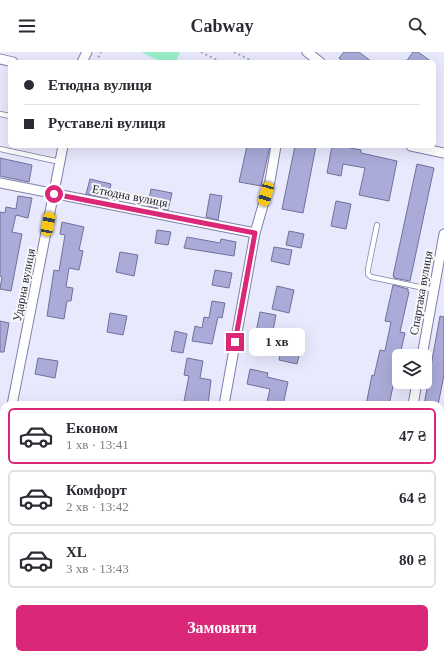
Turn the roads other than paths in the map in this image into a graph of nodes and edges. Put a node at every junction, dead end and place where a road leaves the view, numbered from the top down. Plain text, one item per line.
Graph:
1 (63, 148) edge
2 (276, 148) edge
3 (420, 148) edge
4 (0, 149) edge
5 (444, 153) edge
6 (60, 162) junction
7 (0, 183) edge
8 (54, 194) junction
9 (377, 225) dead end
10 (255, 233) junction
11 (444, 234) edge
12 (434, 290) junction
13 (423, 349) edge
14 (416, 389) edge
15 (13, 401) edge
16 (225, 401) edge
17 (414, 401) edge

1 - 6 street, Ударна вулиця
2 - 10 street
3 - 5 street
4 - 6 lane
6 - 8 street, Ударна вулиця
7 - 8 street, Етюдна вулиця
8 - 10 street, Етюдна вулиця
8 - 15 street, Ударна вулиця
9 - 12 lane
10 - 16 street
11 - 12 street, Спартака вулиця
12 - 13 street, Спартака вулиця
14 - 17 street

